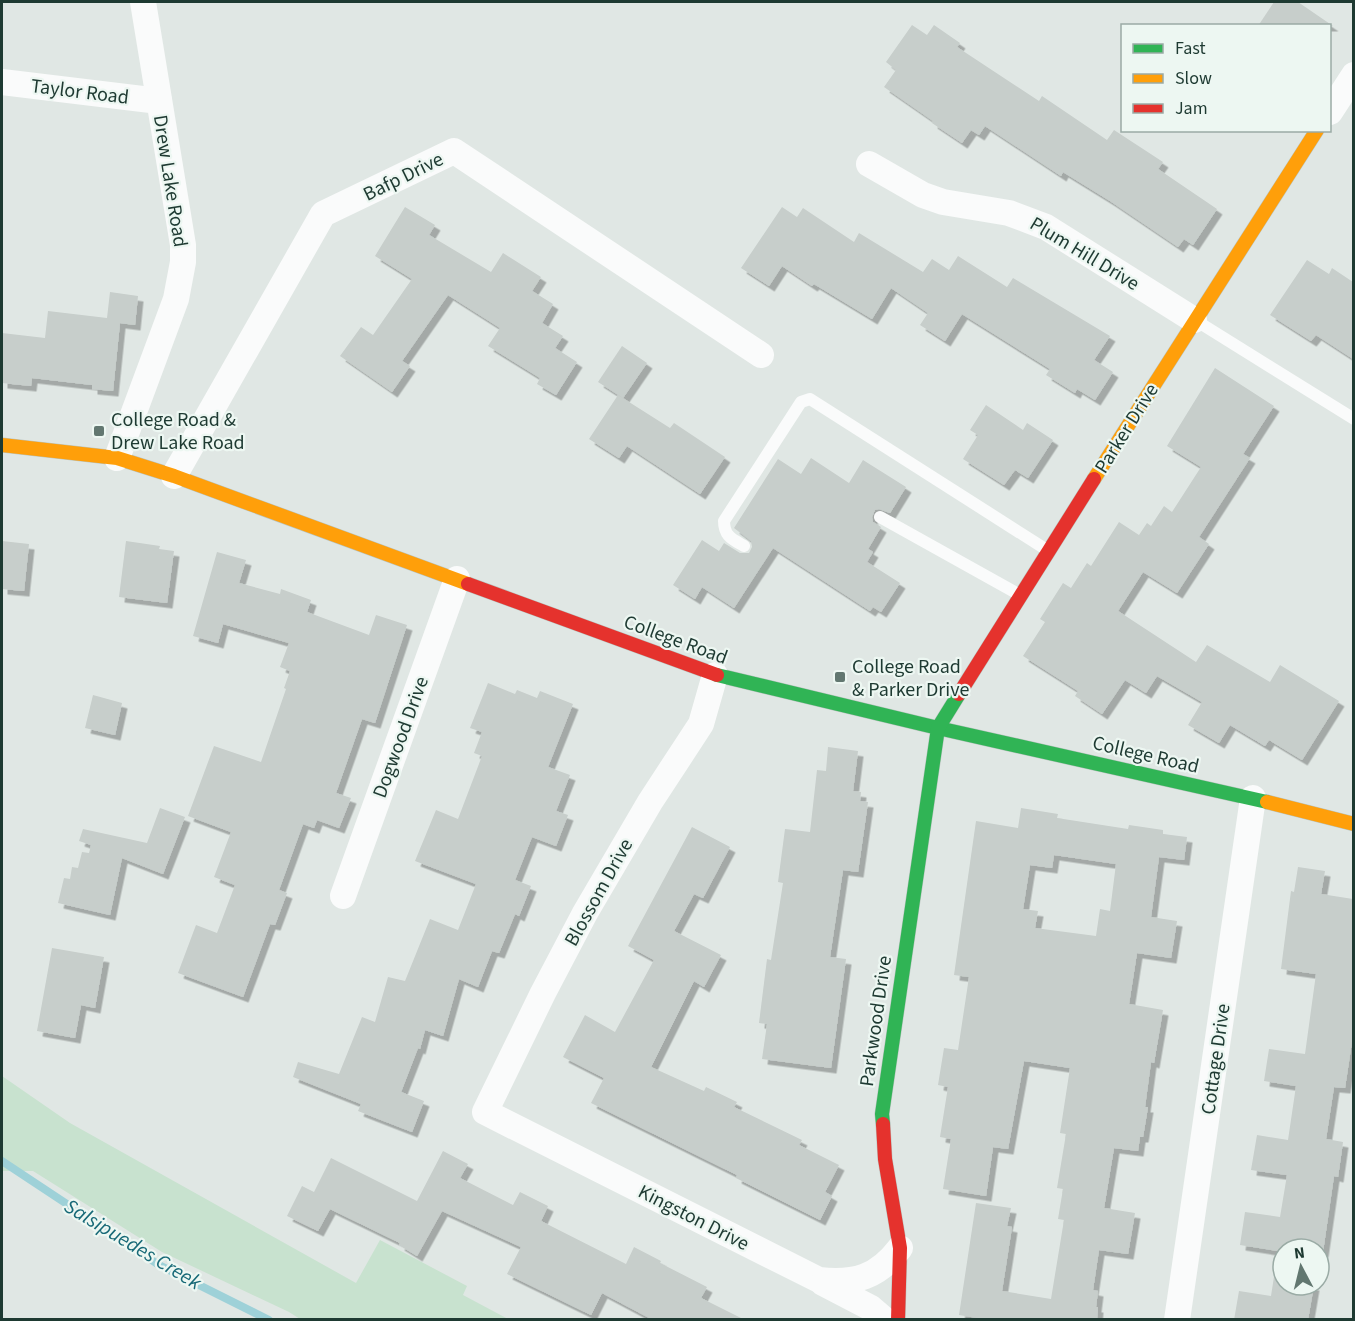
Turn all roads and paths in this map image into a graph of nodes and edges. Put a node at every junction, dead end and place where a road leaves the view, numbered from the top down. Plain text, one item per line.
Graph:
1 (143, 2) edge
2 (1353, 75) edge
3 (2, 82) edge
4 (159, 101) junction
5 (1331, 109) edge
6 (1316, 132) edge
7 (869, 164) dead end
8 (1194, 320) junction
9 (761, 355) dead end
10 (1353, 419) edge
11 (2, 444) edge
12 (117, 458) junction
13 (174, 476) junction
14 (880, 517) dead end
15 (744, 546) dead end
16 (1048, 551) junction
17 (457, 579) junction
18 (1020, 595) junction
19 (716, 675) junction
20 (938, 728) junction
21 (1253, 798) junction
22 (1353, 824) edge
23 (343, 896) dead end
24 (485, 1112) joint
25 (900, 1248) junction
26 (799, 1271) junction
27 (885, 1320) edge
28 (898, 1320) edge
29 (1177, 1320) edge

1 - 4 street, Drew Lake Road
2 - 5 street
3 - 4 street, Taylor Road
4 - 12 street, Drew Lake Road
6 - 8 street, Parker Drive
7 - 8 street, Plum Hill Drive
8 - 10 lane
8 - 16 street, Parker Drive
9 - 13 street, Bafp Drive
11 - 12 street, College Road
12 - 13 street, College Road
13 - 17 street, College Road
14 - 18 lane
15 - 16 lane
16 - 18 street, Parker Drive
17 - 19 street, College Road
17 - 23 street, Dogwood Drive
18 - 20 street, Parker Drive
19 - 20 street, College Road
19 - 24 street, Blossom Drive
20 - 21 street, College Road
20 - 25 street, Parkwood Drive
21 - 22 street, College Road
21 - 29 street, Cottage Drive
24 - 26 street, Kingston Drive
25 - 26 street, Kingston Drive
25 - 28 street, Parkwood Drive
26 - 27 street

